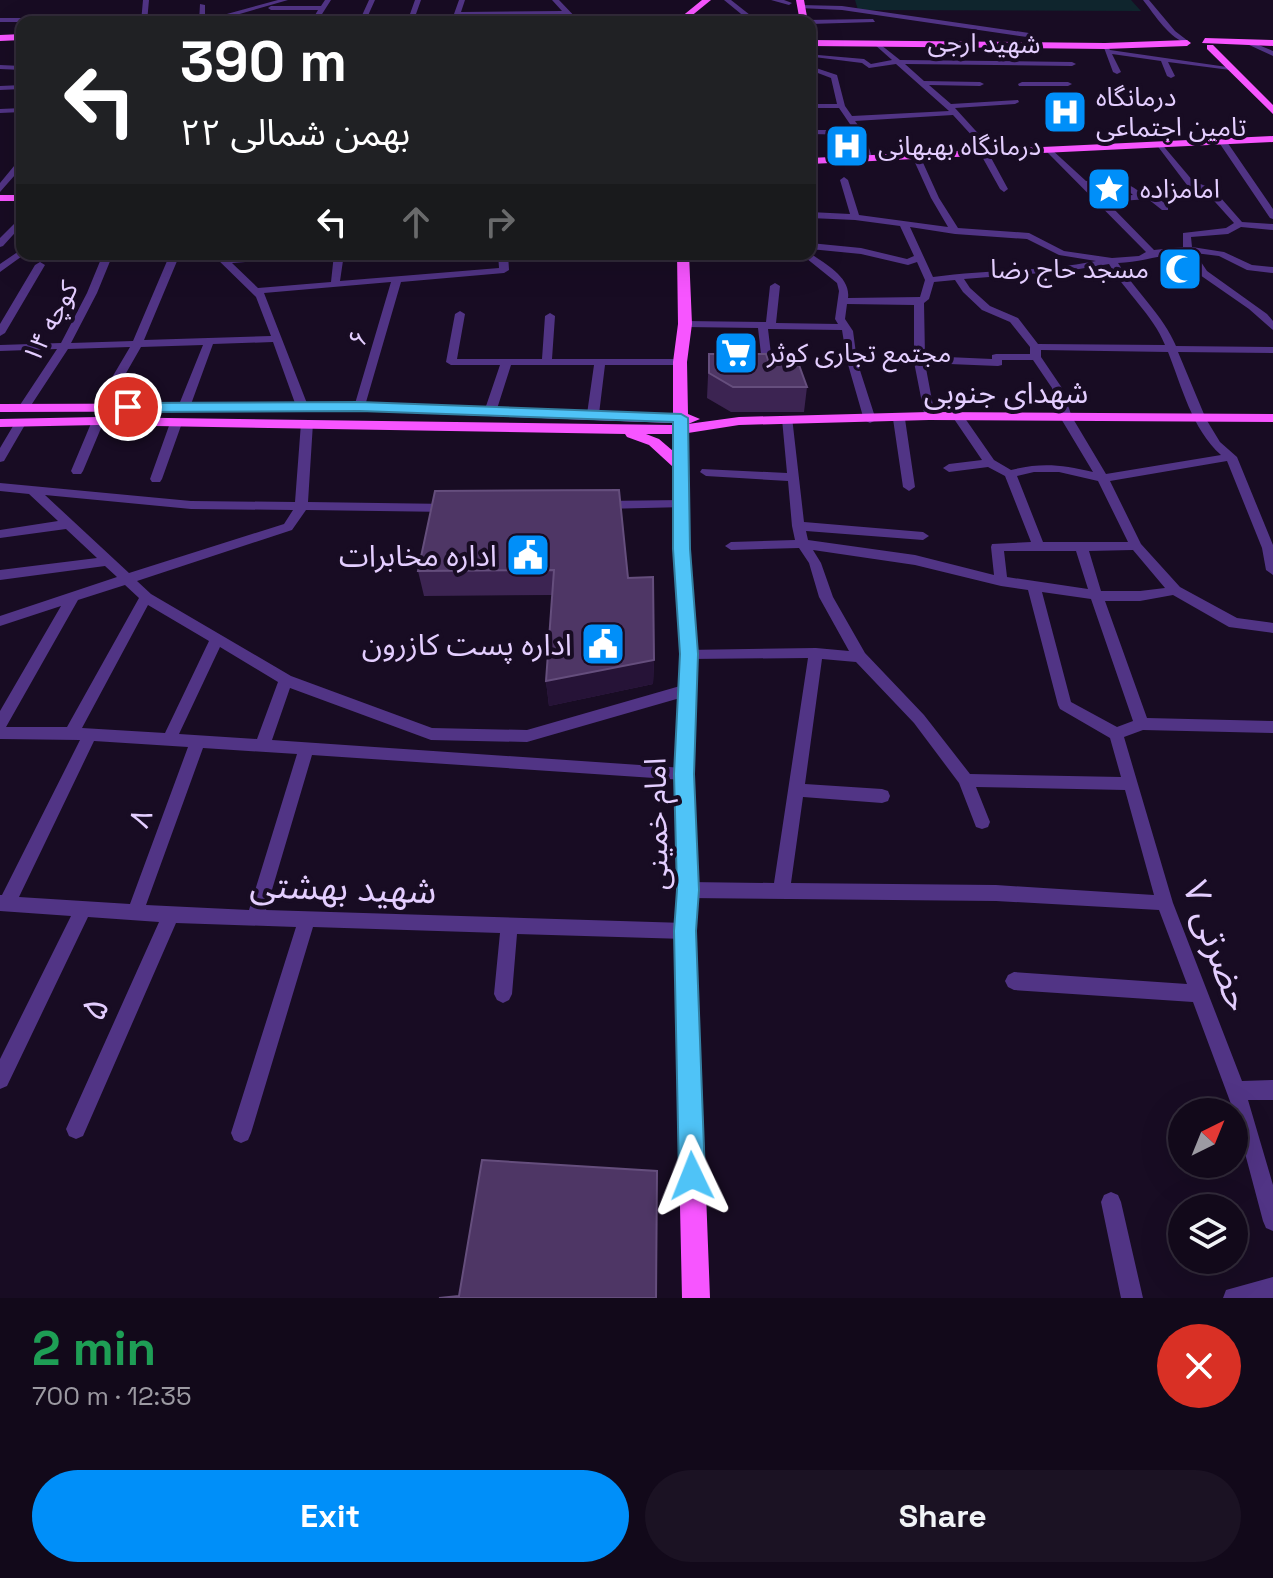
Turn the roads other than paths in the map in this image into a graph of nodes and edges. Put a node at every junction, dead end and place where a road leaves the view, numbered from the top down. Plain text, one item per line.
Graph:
1 (285, 0) edge
2 (328, 0) edge
3 (418, 0) edge
4 (462, 0) edge
5 (555, 0) edge
6 (707, 0) edge
7 (727, 0) edge
8 (774, 0) edge
9 (1146, 0) edge
10 (789, 3) dead end
11 (800, 3) edge
12 (202, 5) dead end
13 (262, 8) junction
14 (322, 8) junction
15 (16, 12) dead end
16 (570, 13) junction
17 (413, 14) dead end
18 (507, 15) edge
19 (23, 16) edge
20 (203, 16) edge
21 (229, 16) edge
22 (317, 16) edge
23 (463, 16) edge
24 (572, 16) edge
25 (687, 16) edge
26 (747, 16) edge
27 (873, 21) dead end
28 (816, 22) edge
29 (816, 39) edge
30 (876, 43) junction
31 (1034, 43) junction
32 (1249, 43) junction
33 (1273, 43) edge
34 (1199, 44) junction
35 (1107, 49) junction
36 (1273, 54) edge
37 (1164, 60) junction
38 (896, 62) junction
39 (816, 63) edge
40 (1010, 64) junction
41 (1072, 64) dead end
42 (816, 66) edge
43 (1230, 68) junction
44 (1117, 72) dead end
45 (1171, 76) dead end
46 (923, 83) junction
47 (980, 84) dead end
48 (1068, 84) dead end
49 (1015, 102) dead end
50 (816, 106) edge
51 (841, 106) junction
52 (951, 110) junction
53 (1273, 111) edge
54 (849, 119) junction
55 (816, 132) edge
56 (860, 133) junction
57 (1273, 139) edge
58 (1222, 141) junction
59 (1160, 144) junction
60 (1050, 150) junction
61 (987, 152) junction
62 (916, 156) junction
63 (868, 157) junction
64 (816, 161) edge
65 (16, 169) edge
66 (844, 180) dead end
67 (1084, 184) junction
68 (0, 189) edge
69 (1004, 189) dead end
70 (1139, 196) junction
71 (1100, 200) junction
72 (1165, 208) dead end
73 (816, 215) edge
74 (1273, 216) edge
75 (855, 217) junction
76 (904, 224) junction
77 (1239, 224) junction
78 (16, 226) edge
79 (1273, 227) edge
80 (955, 231) junction
81 (0, 244) edge
82 (816, 247) edge
83 (1188, 249) junction
84 (1152, 253) junction
85 (16, 255) edge
86 (921, 257) junction
87 (106, 260) edge
88 (172, 260) edge
89 (222, 260) edge
90 (338, 260) edge
91 (503, 260) edge
92 (683, 260) edge
93 (814, 260) edge
94 (1112, 261) junction
95 (40, 265) dead end
96 (0, 269) edge
97 (1273, 270) edge
98 (957, 275) junction
99 (930, 280) junction
100 (396, 282) junction
101 (335, 286) junction
102 (775, 286) dead end
103 (256, 291) junction
104 (843, 301) junction
105 (919, 302) junction
106 (460, 314) dead end
107 (550, 316) dead end
108 (685, 324) junction
109 (767, 326) junction
110 (843, 327) junction
111 (1273, 327) edge
112 (0, 333) edge
113 (277, 339) junction
114 (209, 342) junction
115 (137, 344) junction
116 (65, 346) junction
117 (0, 348) edge
118 (1172, 350) junction
119 (1273, 350) edge
120 (1036, 352) junction
121 (766, 354) edge
122 (917, 359) junction
123 (507, 361) junction
124 (547, 361) junction
125 (600, 361) junction
126 (680, 362) junction
127 (302, 406) junction
128 (184, 407) junction
129 (360, 407) junction
130 (0, 408) edge
131 (490, 412) junction
132 (99, 414) junction
133 (593, 414) junction
134 (22, 416) junction
135 (929, 416) junction
136 (958, 416) junction
137 (1066, 417) junction
138 (1273, 418) edge
139 (788, 419) junction
140 (899, 419) junction
141 (1200, 419) junction
142 (870, 420) junction
143 (0, 423) edge
144 (176, 423) junction
145 (307, 423) junction
146 (681, 424) junction
147 (613, 430) junction
148 (1231, 457) junction
149 (0, 458) edge
150 (990, 463) junction
151 (681, 465) junction
152 (949, 468) dead end
153 (77, 471) dead end
154 (706, 472) dead end
155 (1010, 474) junction
156 (793, 477) junction
157 (1103, 478) junction
158 (156, 479) dead end
159 (0, 487) edge
160 (909, 487) dead end
161 (32, 490) junction
162 (682, 504) junction
163 (588, 505) edge
164 (301, 508) junction
165 (463, 508) edge
166 (70, 524) junction
167 (798, 526) junction
168 (0, 534) edge
169 (923, 536) dead end
170 (803, 544) junction
171 (1038, 545) junction
172 (731, 546) dead end
173 (1081, 546) junction
174 (1136, 546) junction
175 (1271, 548) edge
176 (109, 561) junction
177 (1273, 570) edge
178 (0, 575) edge
179 (127, 579) junction
180 (1001, 581) junction
181 (1034, 586) junction
182 (1175, 590) junction
183 (1098, 595) junction
184 (146, 597) junction
185 (72, 599) junction
186 (0, 621) edge
187 (1273, 628) edge
188 (217, 639) junction
189 (816, 653) junction
190 (689, 654) junction
191 (860, 657) junction
192 (286, 680) junction
193 (687, 690) junction
194 (0, 724) edge
195 (1142, 724) junction
196 (1273, 727) edge
197 (0, 733) edge
198 (71, 733) junction
199 (1116, 734) junction
200 (89, 736) junction
201 (169, 740) junction
202 (197, 744) junction
203 (262, 746) junction
204 (307, 748) junction
205 (684, 774) junction
206 (966, 780) junction
207 (1131, 784) junction
208 (797, 790) junction
209 (882, 796) dead end
210 (982, 822) dead end
211 (688, 890) junction
212 (781, 892) junction
213 (4, 903) edge
214 (1165, 903) junction
215 (83, 909) junction
216 (135, 913) junction
217 (171, 915) junction
218 (255, 917) junction
219 (307, 919) junction
220 (509, 926) junction
221 (685, 931) junction
222 (1014, 981) dead end
223 (503, 994) dead end
224 (1199, 994) junction
225 (1, 1075) edge
226 (1273, 1090) edge
227 (1236, 1091) junction
228 (76, 1129) dead end
229 (241, 1133) dead end
230 (1111, 1202) dead end
231 (1273, 1221) edge
232 (1273, 1288) edge
233 (696, 1298) edge
234 (1132, 1298) edge
235 (1234, 1298) edge

1 - 13 street
2 - 14 street
3 - 17 street
4 - 23 street
5 - 16 street
6 - 25 main road
7 - 26 street
8 - 10 street
9 - 34 street
11 - 31 street
12 - 20 street
13 - 14 street
13 - 21 street
14 - 22 street
15 - 19 street
16 - 18 street
16 - 24 street
27 - 28 street
29 - 30 main road
30 - 31 main road
30 - 38 street
31 - 35 main road
32 - 33 main road
32 - 34 main road
32 - 36 street
34 - 35 main road
34 - 43 main road
35 - 37 street
35 - 44 street
37 - 43 street
37 - 45 street
38 - 39 street, شهید ارجی
38 - 40 street, شهید ارجی
38 - 46 street
40 - 41 street, شهید ارجی
40 - 48 street
42 - 51 street
43 - 53 main road
46 - 47 street
46 - 52 street
49 - 52 street
50 - 51 street
51 - 54 street
52 - 54 street
52 - 61 street
54 - 56 street
55 - 56 street
56 - 63 street
57 - 58 main road
58 - 59 main road
58 - 74 street
59 - 60 main road
59 - 77 street
60 - 61 main road
60 - 67 street
61 - 62 main road
61 - 69 street
62 - 63 main road
62 - 80 street
63 - 64 main road
65 - 68 street
66 - 75 street
67 - 70 street
67 - 71 street
70 - 71 street
70 - 72 street
71 - 84 street
73 - 75 street
75 - 76 street
76 - 80 street
76 - 86 street
77 - 79 street
77 - 83 street
78 - 81 street
80 - 94 street
82 - 86 street
83 - 84 street
83 - 97 street
83 - 111 street
84 - 94 street
85 - 96 street
86 - 99 street
87 - 116 street, کوچه ۱۴
88 - 115 street
89 - 103 street
90 - 101 street
91 - 100 street
92 - 108 main road, امام خمینی
93 - 104 street
94 - 98 street
94 - 118 street
95 - 112 street
98 - 99 street
98 - 120 street
99 - 105 street
100 - 101 street
100 - 129 street, ۶
101 - 103 street
102 - 109 street
103 - 113 street
104 - 105 street
104 - 110 street
105 - 122 street
106 - 123 street
107 - 124 street
108 - 109 street
108 - 126 main road, امام خمینی
109 - 110 street
109 - 121 street
110 - 142 street
113 - 114 street
113 - 127 street
114 - 115 street
114 - 128 street
115 - 116 street
115 - 132 street
116 - 117 street
116 - 134 street, کوچه ۱۴
118 - 119 street
118 - 120 street
118 - 141 street
120 - 122 street
120 - 137 street
122 - 135 street
123 - 124 street
123 - 131 street
124 - 125 street
125 - 126 street
125 - 133 street
126 - 146 main road, امام خمینی
127 - 128 main road
127 - 129 main road
128 - 132 main road
129 - 131 main road
130 - 134 main road
131 - 133 main road
132 - 134 main road
132 - 144 main road
132 - 153 street
133 - 146 main road
134 - 143 main road
134 - 149 street, کوچه ۱۴
135 - 136 main road, شهدای جنوبی
135 - 140 main road, شهدای جنوبی
136 - 137 main road, شهدای جنوبی
136 - 150 street
137 - 141 main road, شهدای جنوبی
137 - 157 street
138 - 141 main road, شهدای جنوبی
139 - 142 main road, شهدای جنوبی
139 - 146 main road, شهدای جنوبی
139 - 156 street
140 - 142 main road, شهدای جنوبی
140 - 160 street
141 - 148 street
144 - 145 main road
144 - 158 street
145 - 147 main road
145 - 164 street
146 - 147 main road
146 - 151 main road, امام خمینی
147 - 151 main road
148 - 157 street
148 - 175 street
150 - 152 street
150 - 155 street
151 - 162 main road, امام خمینی
154 - 156 street
155 - 157 street
155 - 171 street
156 - 167 street
157 - 174 street
159 - 161 street
161 - 164 street
161 - 166 street
162 - 163 street
162 - 190 main road, امام خمینی
164 - 165 street
164 - 179 street
166 - 168 street
166 - 176 street
167 - 169 street
167 - 170 street
170 - 172 street
170 - 180 street
170 - 191 street
171 - 173 street
171 - 180 street
173 - 174 street
173 - 183 street
174 - 182 street
175 - 177 street
176 - 178 street
176 - 179 street
179 - 184 street
179 - 185 street
180 - 181 street
181 - 183 street
181 - 199 street
182 - 183 street
182 - 187 street
183 - 195 street
184 - 188 street
184 - 198 street
185 - 186 street
185 - 194 street
188 - 192 street
188 - 201 street
189 - 190 street
189 - 191 street
189 - 208 street
190 - 193 main road, امام خمینی
191 - 206 street
192 - 193 street
192 - 203 street
193 - 205 main road, امام خمینی
195 - 196 street
195 - 199 street
197 - 198 street
198 - 200 street
199 - 207 street, حضرتی ۷
200 - 201 street
200 - 213 street
201 - 202 street
202 - 203 street
202 - 216 street, ۸
203 - 204 street
204 - 205 street
204 - 218 street
205 - 211 main road, امام خمینی
206 - 207 street
206 - 210 street
207 - 214 street, حضرتی ۷
208 - 209 street
208 - 212 street
211 - 212 street
211 - 221 main road, امام خمینی
212 - 214 street
213 - 215 street, شهید بهشتی
214 - 224 street, حضرتی ۷
215 - 216 street, شهید بهشتی
215 - 225 street
216 - 217 street, شهید بهشتی
217 - 218 street, شهید بهشتی
217 - 228 street, ۵
218 - 219 street, شهید بهشتی
219 - 220 street, شهید بهشتی
219 - 229 street
220 - 221 street, شهید بهشتی
220 - 223 street
221 - 233 main road, امام خمینی
222 - 224 street
224 - 227 street, حضرتی ۷
226 - 227 street
227 - 231 street, حضرتی ۷
230 - 234 street
232 - 235 street

